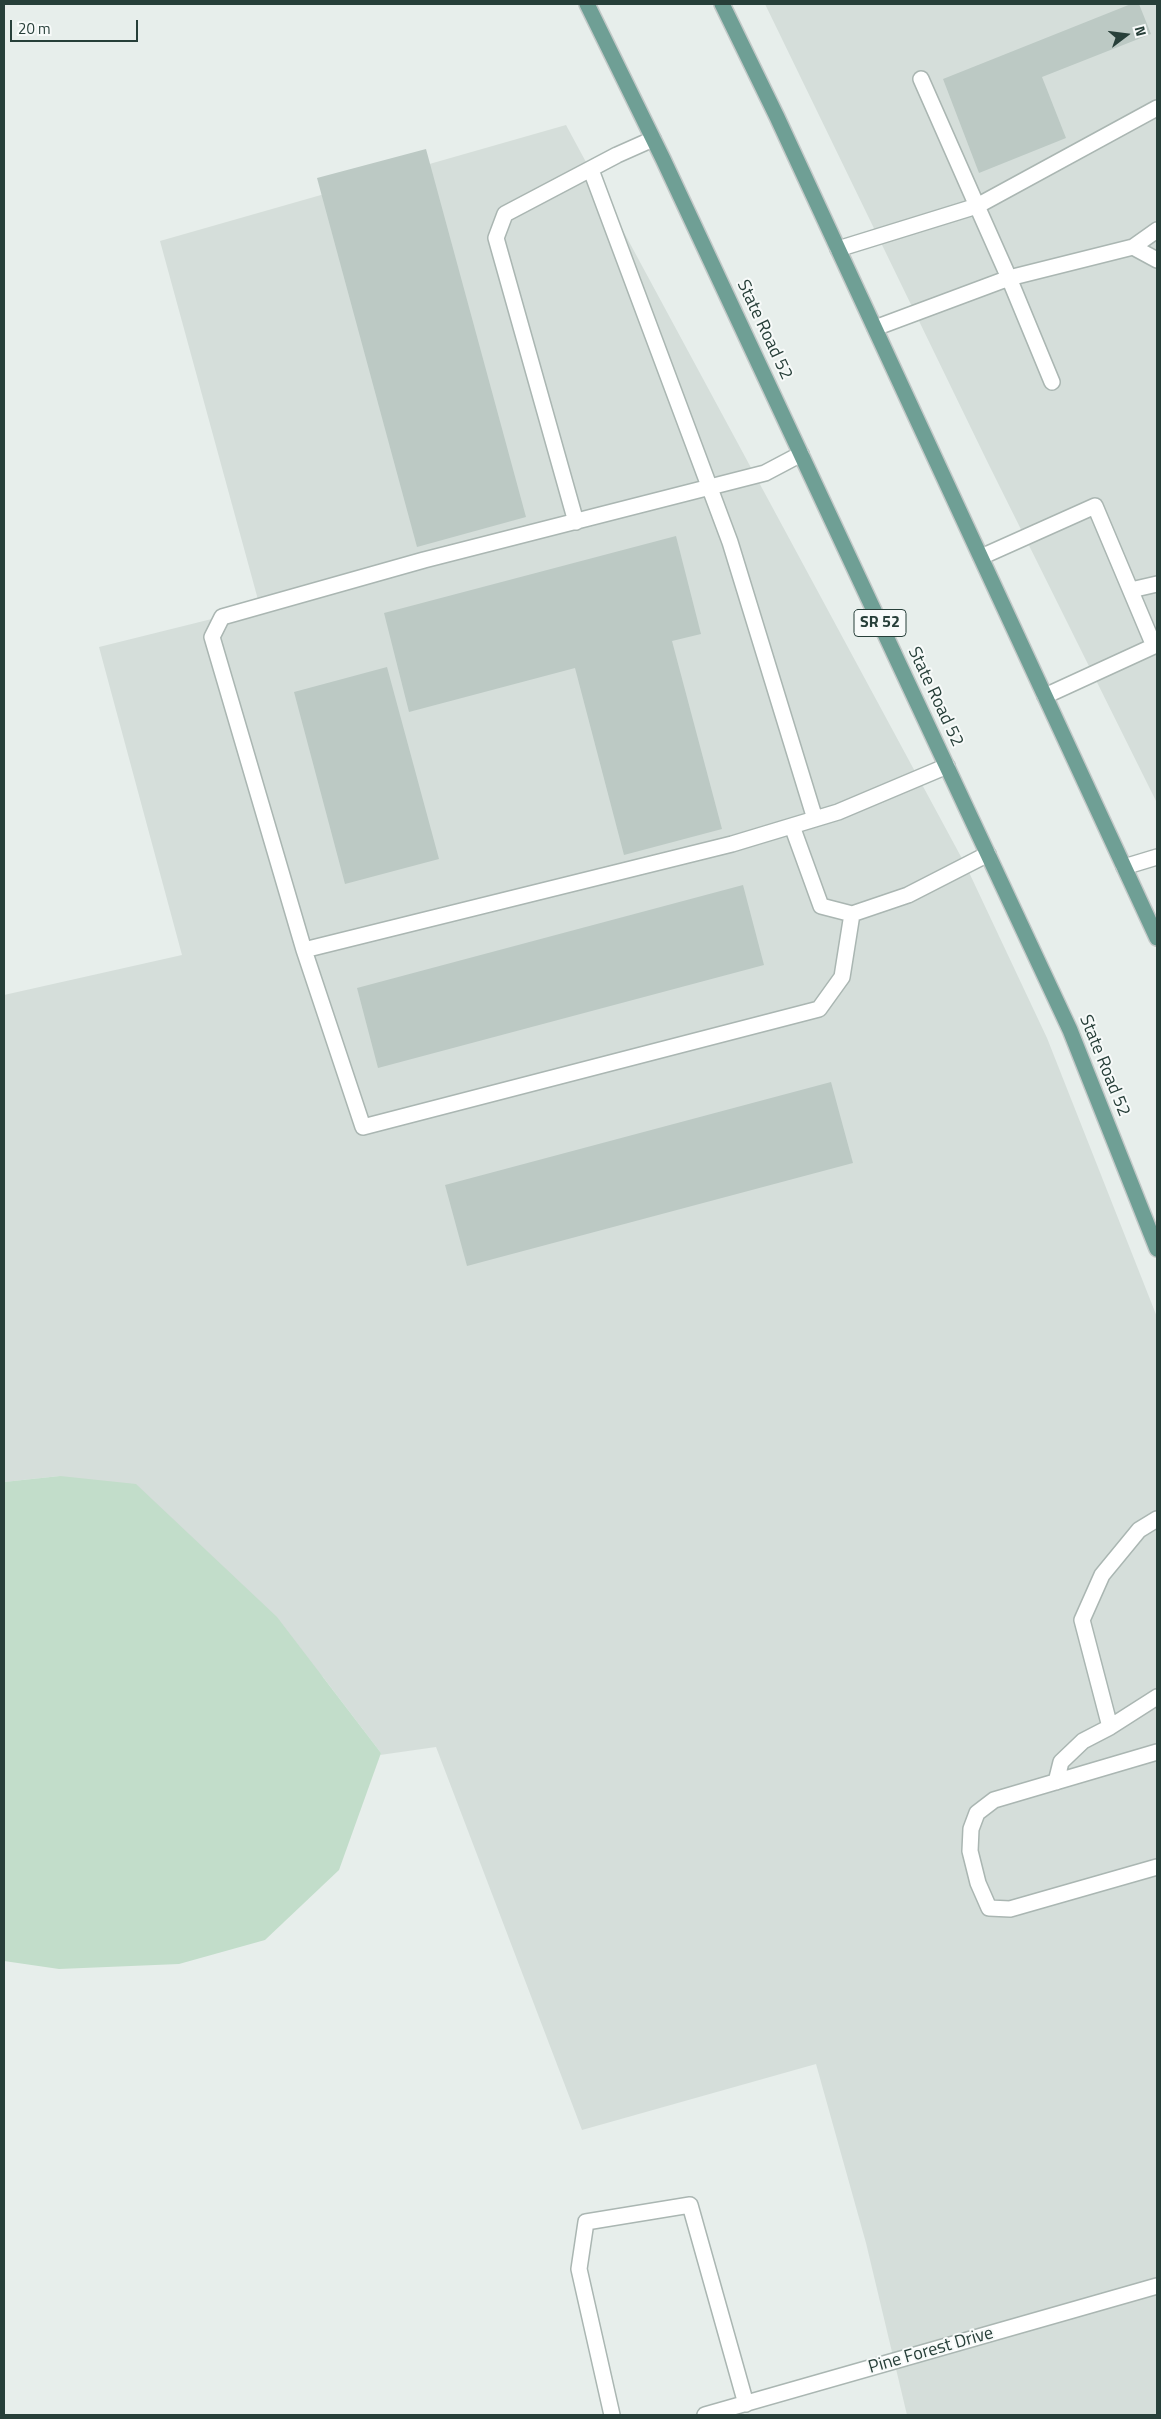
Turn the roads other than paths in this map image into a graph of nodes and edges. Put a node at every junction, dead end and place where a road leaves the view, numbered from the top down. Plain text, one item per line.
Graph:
1 (587, 4) edge
2 (722, 4) edge
3 (921, 79) dead end
4 (1157, 108) edge
5 (653, 139) junction
6 (591, 170) junction
7 (977, 206) junction
8 (1157, 230) edge
9 (1132, 247) junction
10 (838, 249) junction
11 (1157, 260) edge
12 (1009, 278) junction
13 (875, 328) junction
14 (1052, 382) dead end
15 (801, 454) junction
16 (710, 487) junction
17 (576, 522) junction
18 (980, 557) junction
19 (1157, 584) edge
20 (1131, 590) junction
21 (1156, 649) edge
22 (1045, 696) junction
23 (946, 766) junction
24 (815, 819) junction
25 (792, 826) junction
26 (988, 854) junction
27 (1157, 857) edge
28 (1124, 867) junction
29 (852, 914) junction
30 (1157, 938) edge
31 (304, 950) junction
32 (1157, 1249) edge
33 (1157, 1519) edge
34 (1157, 1697) edge
35 (1110, 1727) junction
36 (1157, 1752) edge
37 (1056, 1782) junction
38 (1157, 1867) edge
39 (1157, 2286) edge
40 (746, 2404) junction
41 (612, 2415) edge
42 (706, 2415) edge

1 - 5 main road, State Road 52 / SR 52
2 - 10 main road
3 - 7 street
4 - 7 street
5 - 6 street
5 - 15 main road, State Road 52 / SR 52
6 - 16 street
6 - 17 street
7 - 10 street
7 - 12 street
8 - 9 street
9 - 11 street
9 - 12 street
10 - 13 main road
12 - 13 street
12 - 14 street
13 - 18 main road
15 - 16 street
15 - 23 main road, State Road 52 / SR 52
16 - 17 street
16 - 24 street
17 - 31 street
18 - 20 street
18 - 22 main road
19 - 20 street
20 - 21 street
21 - 22 street
22 - 28 main road
23 - 24 street
23 - 26 main road, State Road 52 / SR 52
24 - 25 street
25 - 29 street
25 - 31 street
26 - 29 street
26 - 32 main road, State Road 52 / SR 52
27 - 28 street
28 - 30 main road
29 - 31 street
33 - 35 street
34 - 35 street
35 - 37 street
36 - 37 street
37 - 38 street
39 - 40 street, Pine Forest Drive
40 - 41 street
40 - 42 street, Pine Forest Drive

